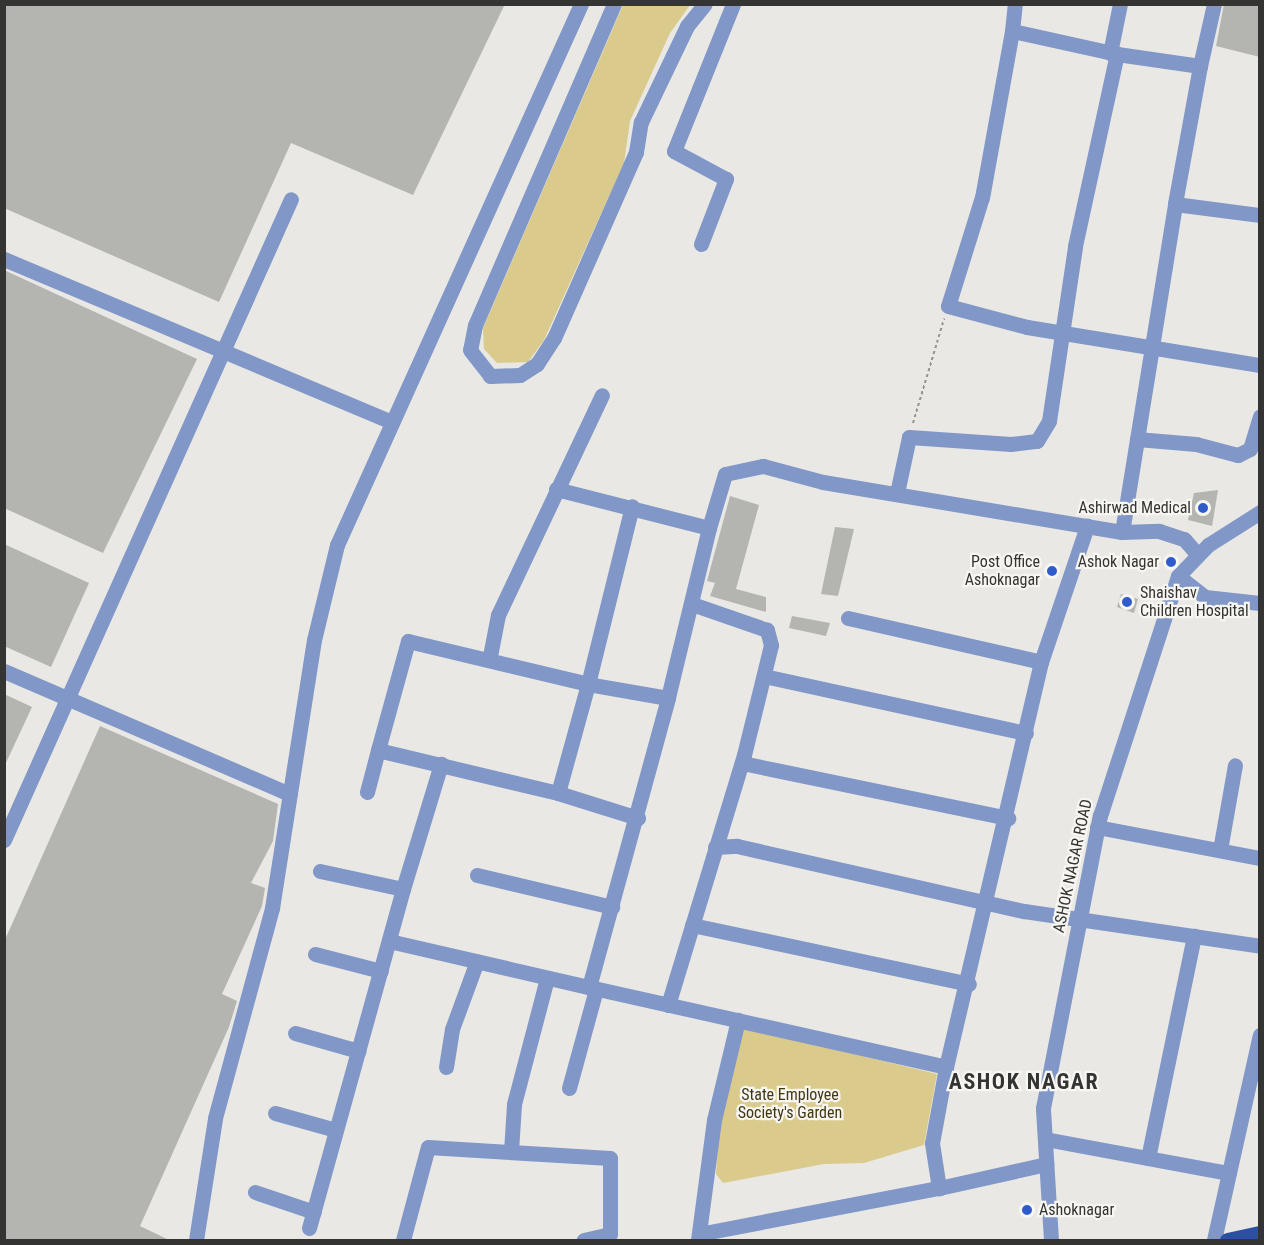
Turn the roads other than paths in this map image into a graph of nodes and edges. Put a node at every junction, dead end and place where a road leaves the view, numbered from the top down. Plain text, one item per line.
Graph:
1 (581, 4) edge
2 (614, 4) edge
3 (705, 4) edge
4 (733, 4) edge
5 (1015, 4) edge
6 (1120, 4) edge
7 (1214, 4) edge
8 (1012, 31) junction
9 (1113, 54) junction
10 (1200, 66) junction
11 (291, 199) dead end
12 (1175, 204) junction
13 (1260, 214) edge
14 (701, 244) dead end
15 (4, 259) edge
16 (1066, 332) junction
17 (1150, 349) junction
18 (223, 352) junction
19 (1260, 365) edge
20 (602, 395) dead end
21 (1260, 416) edge
22 (392, 422) junction
23 (1137, 439) junction
24 (556, 489) junction
25 (897, 493) junction
26 (632, 506) junction
27 (1260, 512) edge
28 (1086, 526) junction
29 (709, 528) junction
30 (1122, 532) junction
31 (1198, 555) junction
32 (1178, 576) junction
33 (1260, 603) edge
34 (692, 604) junction
35 (848, 618) dead end
36 (490, 656) junction
37 (1041, 662) junction
38 (4, 671) edge
39 (764, 676) junction
40 (588, 684) junction
41 (668, 698) junction
42 (70, 700) junction
43 (1026, 733) junction
44 (378, 750) junction
45 (742, 763) junction
46 (441, 764) junction
47 (1235, 765) dead end
48 (368, 792) dead end
49 (558, 793) junction
50 (290, 794) junction
51 (638, 818) junction
52 (1008, 818) junction
53 (1097, 827) junction
54 (4, 840) edge
55 (716, 846) junction
56 (1220, 850) junction
57 (1260, 858) edge
58 (320, 871) dead end
59 (477, 875) dead end
60 (403, 889) junction
61 (989, 901) junction
62 (612, 907) junction
63 (1080, 918) junction
64 (692, 925) junction
65 (1194, 936) junction
66 (389, 940) junction
67 (1260, 946) edge
68 (315, 954) dead end
69 (477, 961) junction
70 (381, 971) junction
71 (547, 978) junction
72 (969, 984) junction
73 (592, 988) junction
74 (668, 1005) junction
75 (738, 1020) junction
76 (295, 1033) dead end
77 (1260, 1035) edge
78 (358, 1051) junction
79 (446, 1067) dead end
80 (946, 1067) junction
81 (569, 1088) dead end
82 (276, 1113) dead end
83 (336, 1130) junction
84 (1045, 1139) junction
85 (511, 1151) junction
86 (1148, 1158) junction
87 (1046, 1164) junction
88 (1229, 1173) junction
89 (939, 1188) junction
90 (255, 1192) dead end
91 (314, 1212) junction
92 (309, 1228) dead end
93 (1260, 1233) edge
94 (698, 1237) edge
95 (195, 1240) edge
96 (403, 1240) edge
97 (584, 1240) edge
98 (1051, 1240) edge
99 (1214, 1240) edge
100 (1227, 1240) edge

1 - 22 street
2 - 3 street
4 - 14 street
5 - 8 street
6 - 9 street
7 - 10 street
8 - 9 street
8 - 16 street
9 - 10 street
9 - 16 street
10 - 12 street
11 - 18 street
12 - 13 street
12 - 17 street
15 - 18 street
16 - 17 street
16 - 25 street
17 - 19 street
17 - 23 street
18 - 22 street
18 - 42 street
20 - 24 street
21 - 23 street
22 - 50 street
23 - 30 street
24 - 26 street
24 - 36 street
25 - 28 street
25 - 29 street
26 - 29 street
26 - 40 street
27 - 31 street, ASHOK NAGAR ROAD
28 - 30 street
28 - 37 street
29 - 34 street
30 - 31 street
31 - 32 street, ASHOK NAGAR ROAD
32 - 33 street
32 - 53 street, ASHOK NAGAR ROAD
34 - 39 street
34 - 41 street
35 - 37 street
36 - 40 street
36 - 44 street
37 - 43 street
38 - 42 street
39 - 43 street
39 - 45 street
40 - 41 street
40 - 49 street
41 - 51 street
42 - 50 street
42 - 54 street
43 - 52 street
44 - 46 street
44 - 48 street
45 - 52 street
45 - 55 street
46 - 49 street
46 - 60 street
47 - 56 street
49 - 51 street
50 - 95 street
51 - 62 street
52 - 61 street
53 - 56 street
53 - 63 street, ASHOK NAGAR ROAD
55 - 61 street
55 - 64 street
56 - 57 street
58 - 60 street
59 - 62 street
60 - 66 street
61 - 63 street
61 - 72 street
62 - 73 street
63 - 65 street
63 - 84 street, ASHOK NAGAR ROAD
64 - 72 street
64 - 74 street
65 - 67 street
65 - 86 street
66 - 69 street
66 - 70 street
68 - 70 street
69 - 71 street
69 - 79 street
70 - 78 street
71 - 73 street
71 - 85 street
72 - 80 street
73 - 74 street
73 - 81 street
74 - 75 street
75 - 80 street
75 - 94 street
76 - 78 street
77 - 88 street
78 - 83 street
80 - 89 street
82 - 83 street
83 - 91 street
84 - 86 street
84 - 87 street, ASHOK NAGAR ROAD
85 - 96 street
85 - 97 street
86 - 88 street
87 - 89 street
87 - 98 street, ASHOK NAGAR ROAD
88 - 99 street
89 - 94 street
90 - 91 street
91 - 92 street
93 - 100 main road

